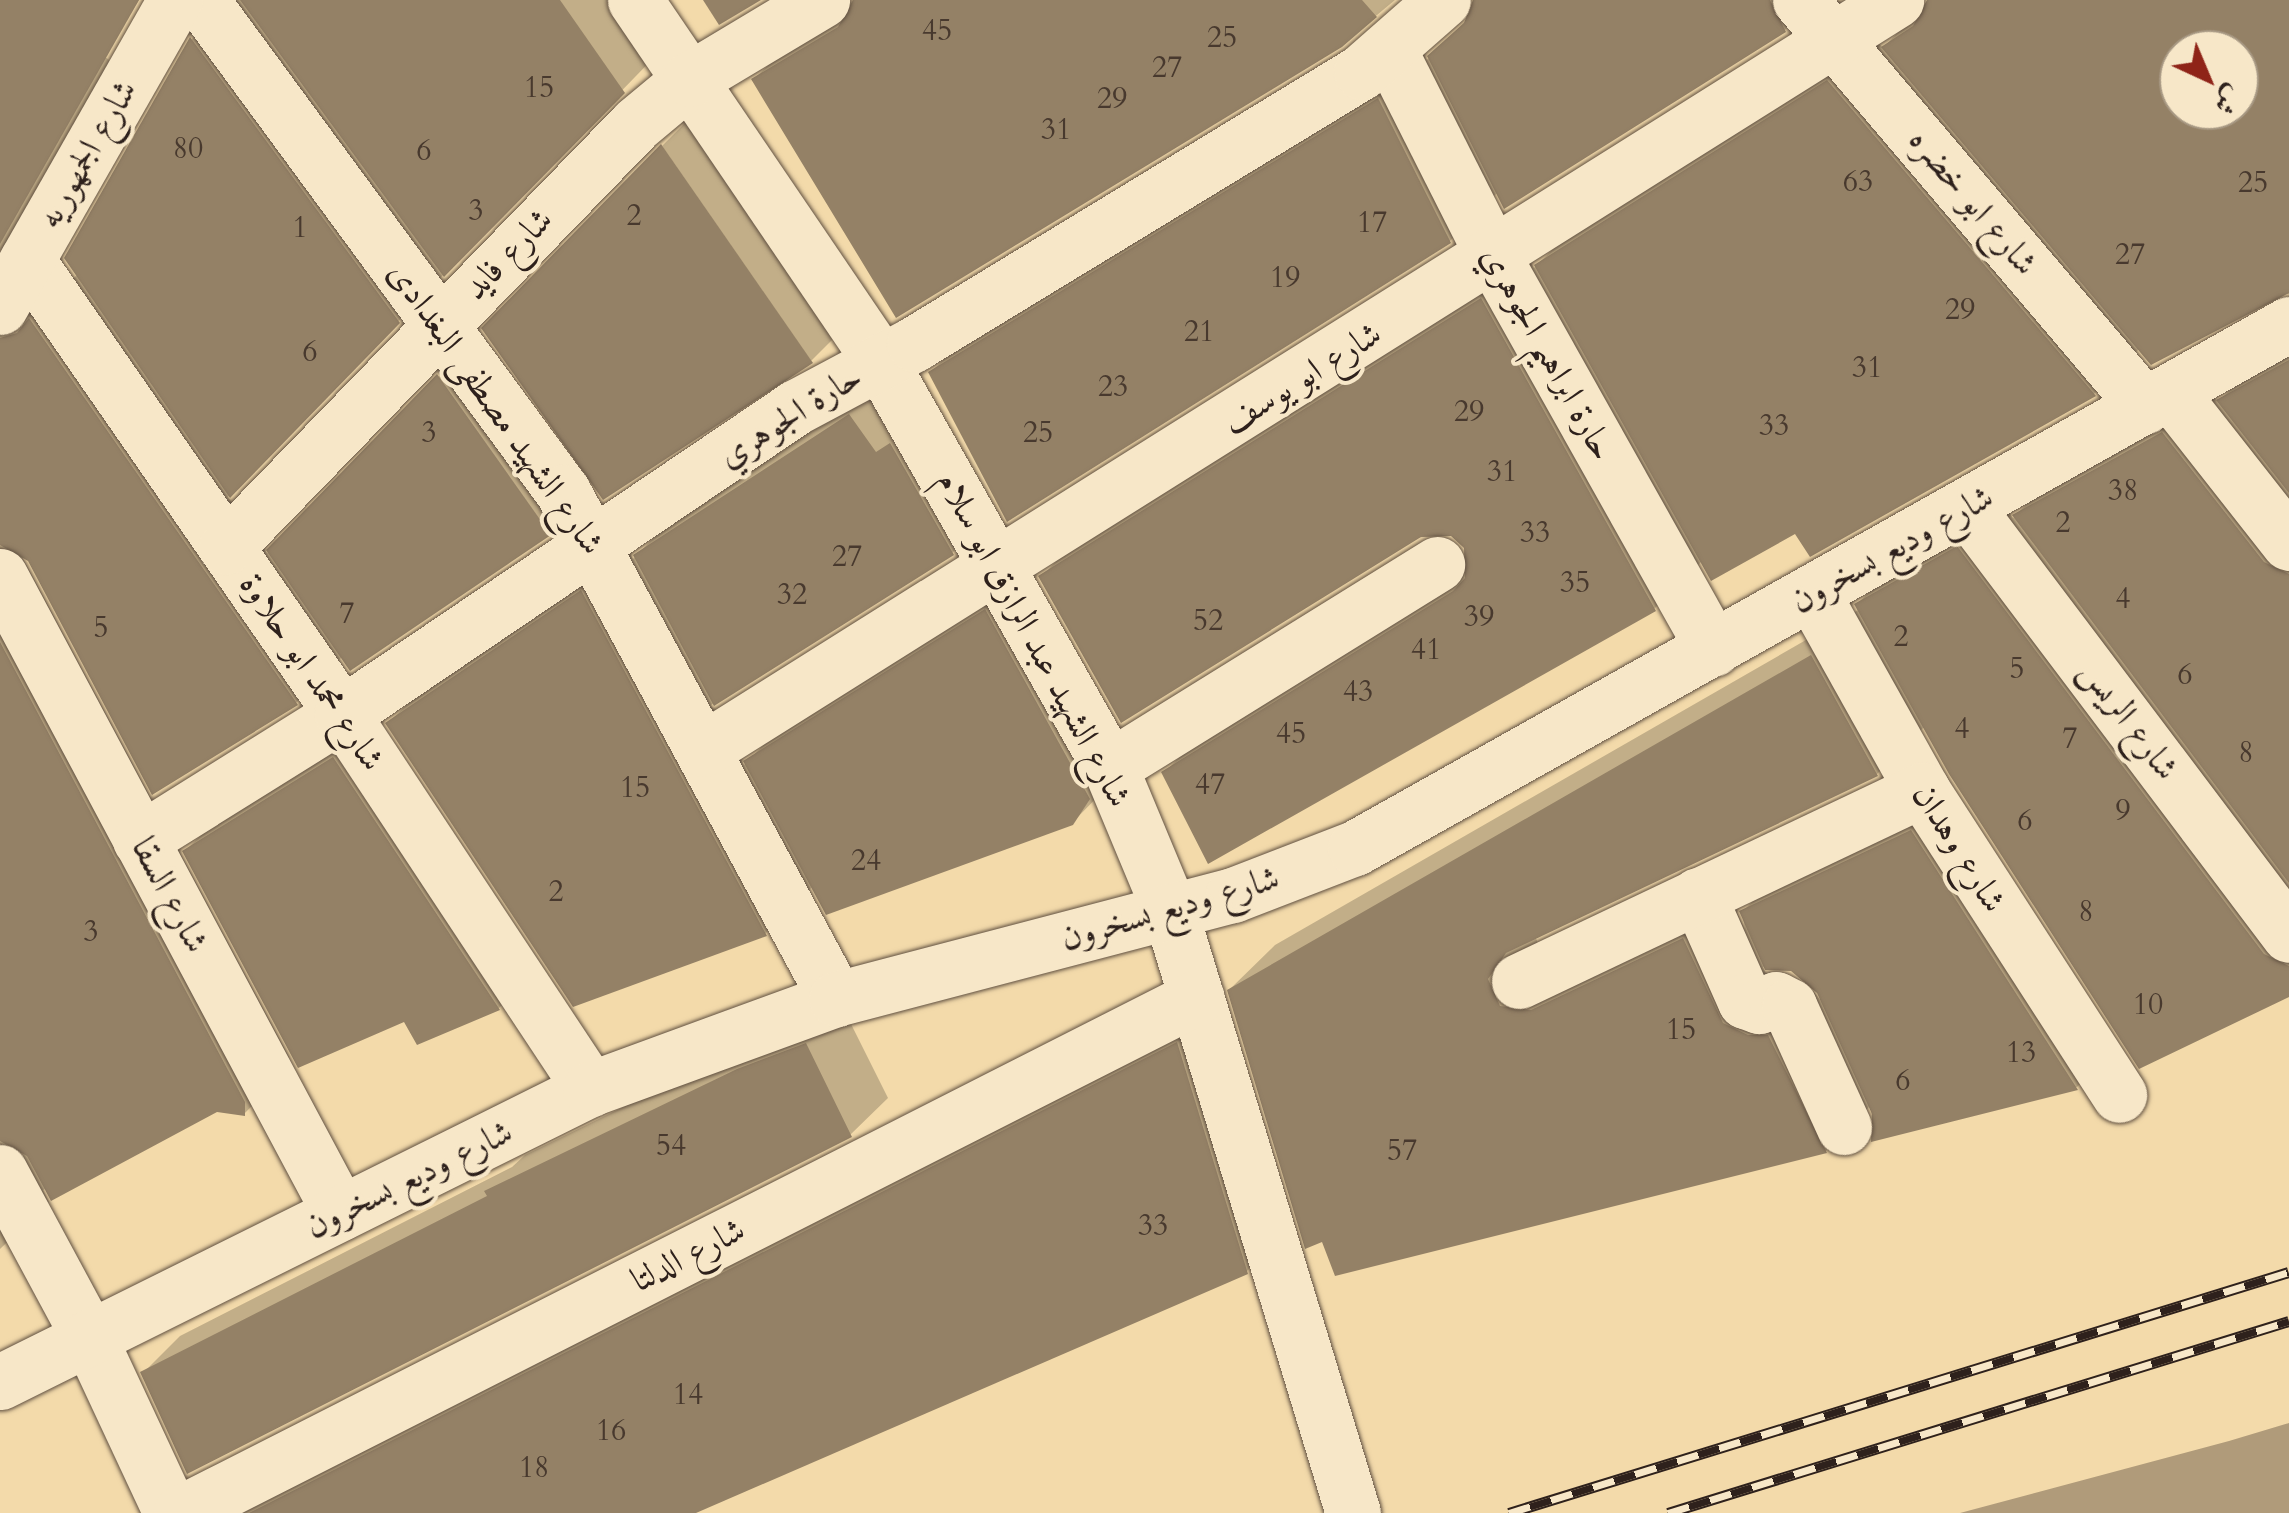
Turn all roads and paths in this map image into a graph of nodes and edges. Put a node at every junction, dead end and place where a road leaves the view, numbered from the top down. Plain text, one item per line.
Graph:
1 (174, 0) edge
2 (201, 0) edge
3 (635, 0) edge
4 (822, 0) edge
5 (1896, 0) edge
6 (1413, 19) edge
7 (1818, 19) edge
8 (690, 79) junction
9 (1494, 258) junction
10 (27, 260) junction
11 (0, 308) edge
12 (2289, 324) edge
13 (440, 325) junction
14 (880, 361) junction
15 (2157, 398) junction
16 (1966, 507) junction
17 (594, 543) junction
18 (2289, 544) edge
19 (226, 548) junction
20 (1437, 564) dead end
21 (999, 566) junction
22 (0, 576) edge
23 (1812, 593) junction
24 (1713, 650) junction
25 (342, 714) junction
26 (704, 749) junction
27 (1110, 767) junction
28 (1922, 790) junction
29 (140, 840) junction
30 (1698, 895) junction
31 (1170, 911) junction
32 (2289, 935) edge
33 (1519, 980) dead end
34 (1196, 997) junction
35 (836, 999) junction
36 (590, 1090) junction
37 (2119, 1095) dead end
38 (1844, 1126) dead end
39 (0, 1172) edge
40 (340, 1213) junction
41 (89, 1338) junction
42 (0, 1382) edge
43 (171, 1513) edge
44 (180, 1513) edge
45 (1353, 1513) edge

1 - 10 street, شارع الجمهوريه
2 - 13 street, شارع الشهيد مصطفى البغدادى
3 - 8 street, شارع الشهيد عبد الرازق ابو سلام
4 - 8 street, شارع فايد
5 - 7 street, شارع ابو يوسف
6 - 9 street, حارة ابراهيم الجوهري
6 - 14 street, حارة الجوهري
7 - 9 street, شارع ابو يوسف
7 - 15 street, شارع ابو خضره
8 - 13 street, شارع فايد
8 - 14 street, شارع الشهيد عبد الرازق ابو سلام
9 - 21 street, شارع ابو يوسف
9 - 24 street, حارة ابراهيم الجوهري
10 - 11 street, شارع الجمهوريه
10 - 19 street, شارع محمد ابو حلاوة
12 - 15 street, شارع وديع بسخرون
13 - 17 street, شارع الشهيد مصطفى البغدادى
13 - 19 street, شارع فايد
14 - 17 street, حارة الجوهري
14 - 21 street, شارع الشهيد عبد الرازق ابو سلام
15 - 16 street, شارع وديع بسخرون
15 - 18 street, شارع ابو خضره
16 - 23 street, شارع وديع بسخرون
16 - 32 street, شارع الريس
17 - 25 street, حارة الجوهري
17 - 26 street, شارع الشهيد مصطفى البغدادى
19 - 25 street, شارع محمد ابو حلاوة
20 - 27 street
21 - 26 street, شارع ابو يوسف
21 - 27 street, شارع الشهيد عبد الرازق ابو سلام
22 - 29 street, شارع السقا
23 - 24 street, شارع وديع بسخرون
23 - 28 street, شارع وهدان
24 - 31 street, شارع وديع بسخرون
25 - 29 street, حارة الجوهري
25 - 36 street, شارع محمد ابو حلاوة
26 - 35 street, شارع الشهيد مصطفى البغدادى
27 - 31 street, شارع الشهيد عبد الرازق ابو سلام
28 - 30 street
28 - 37 street, شارع وهدان
29 - 40 street, شارع السقا
30 - 33 street
30 - 38 street
31 - 34 street, شارع الشهيد عبد الرازق ابو سلام
31 - 35 street, شارع وديع بسخرون
34 - 44 street, شارع الدلتا
34 - 45 street, شارع الشهيد عبد الرازق ابو سلام
35 - 36 street, شارع وديع بسخرون
36 - 40 street, شارع وديع بسخرون
39 - 41 street
40 - 41 street, شارع وديع بسخرون
41 - 42 street, شارع وديع بسخرون
41 - 43 street

